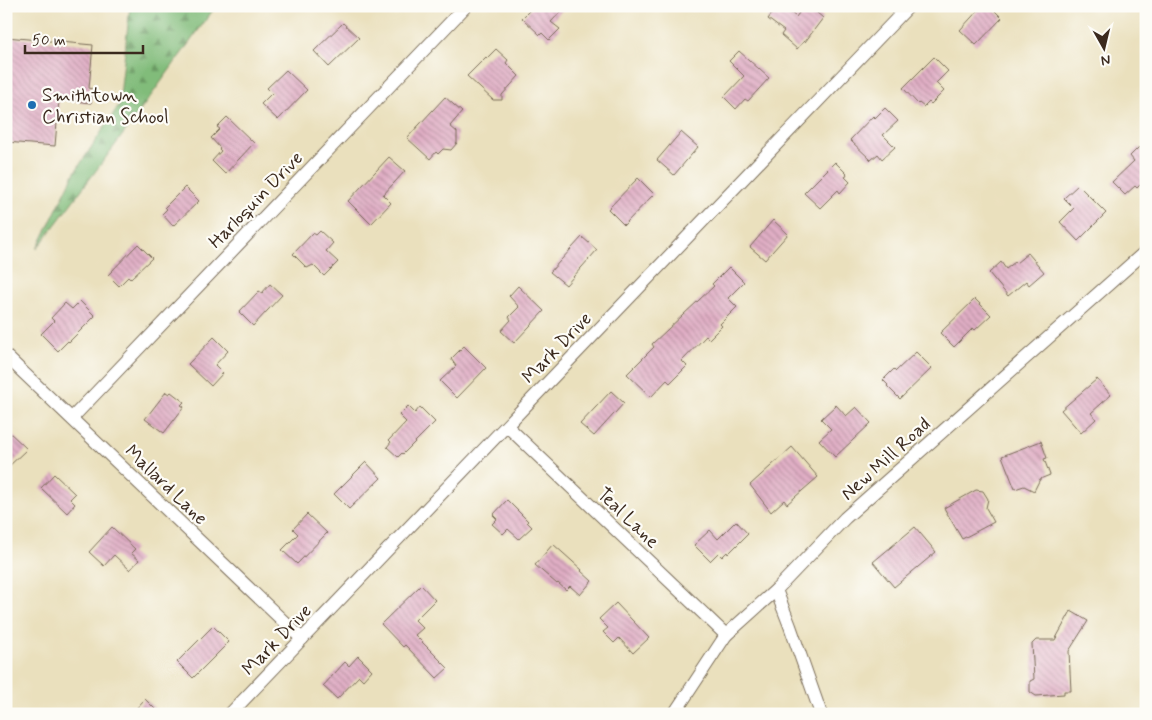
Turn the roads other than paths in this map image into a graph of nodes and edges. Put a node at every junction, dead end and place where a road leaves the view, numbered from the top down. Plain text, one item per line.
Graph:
1 (466, 6) edge
2 (909, 6) edge
3 (1146, 251) edge
4 (6, 356) edge
5 (72, 418) junction
6 (507, 426) junction
7 (776, 590) junction
8 (726, 635) junction
9 (302, 639) junction
10 (230, 714) edge
11 (674, 714) edge
12 (821, 714) edge

1 - 5 street, Harloquin Drive
2 - 6 street, Mark Drive
3 - 7 street, New Mill Road
4 - 5 street, Mallard Lane
5 - 9 street, Mallard Lane
6 - 8 street, Teal Lane
6 - 9 street, Mark Drive
7 - 8 street, New Mill Road
7 - 12 street
8 - 11 street, New Mill Road
9 - 10 street, Mark Drive

